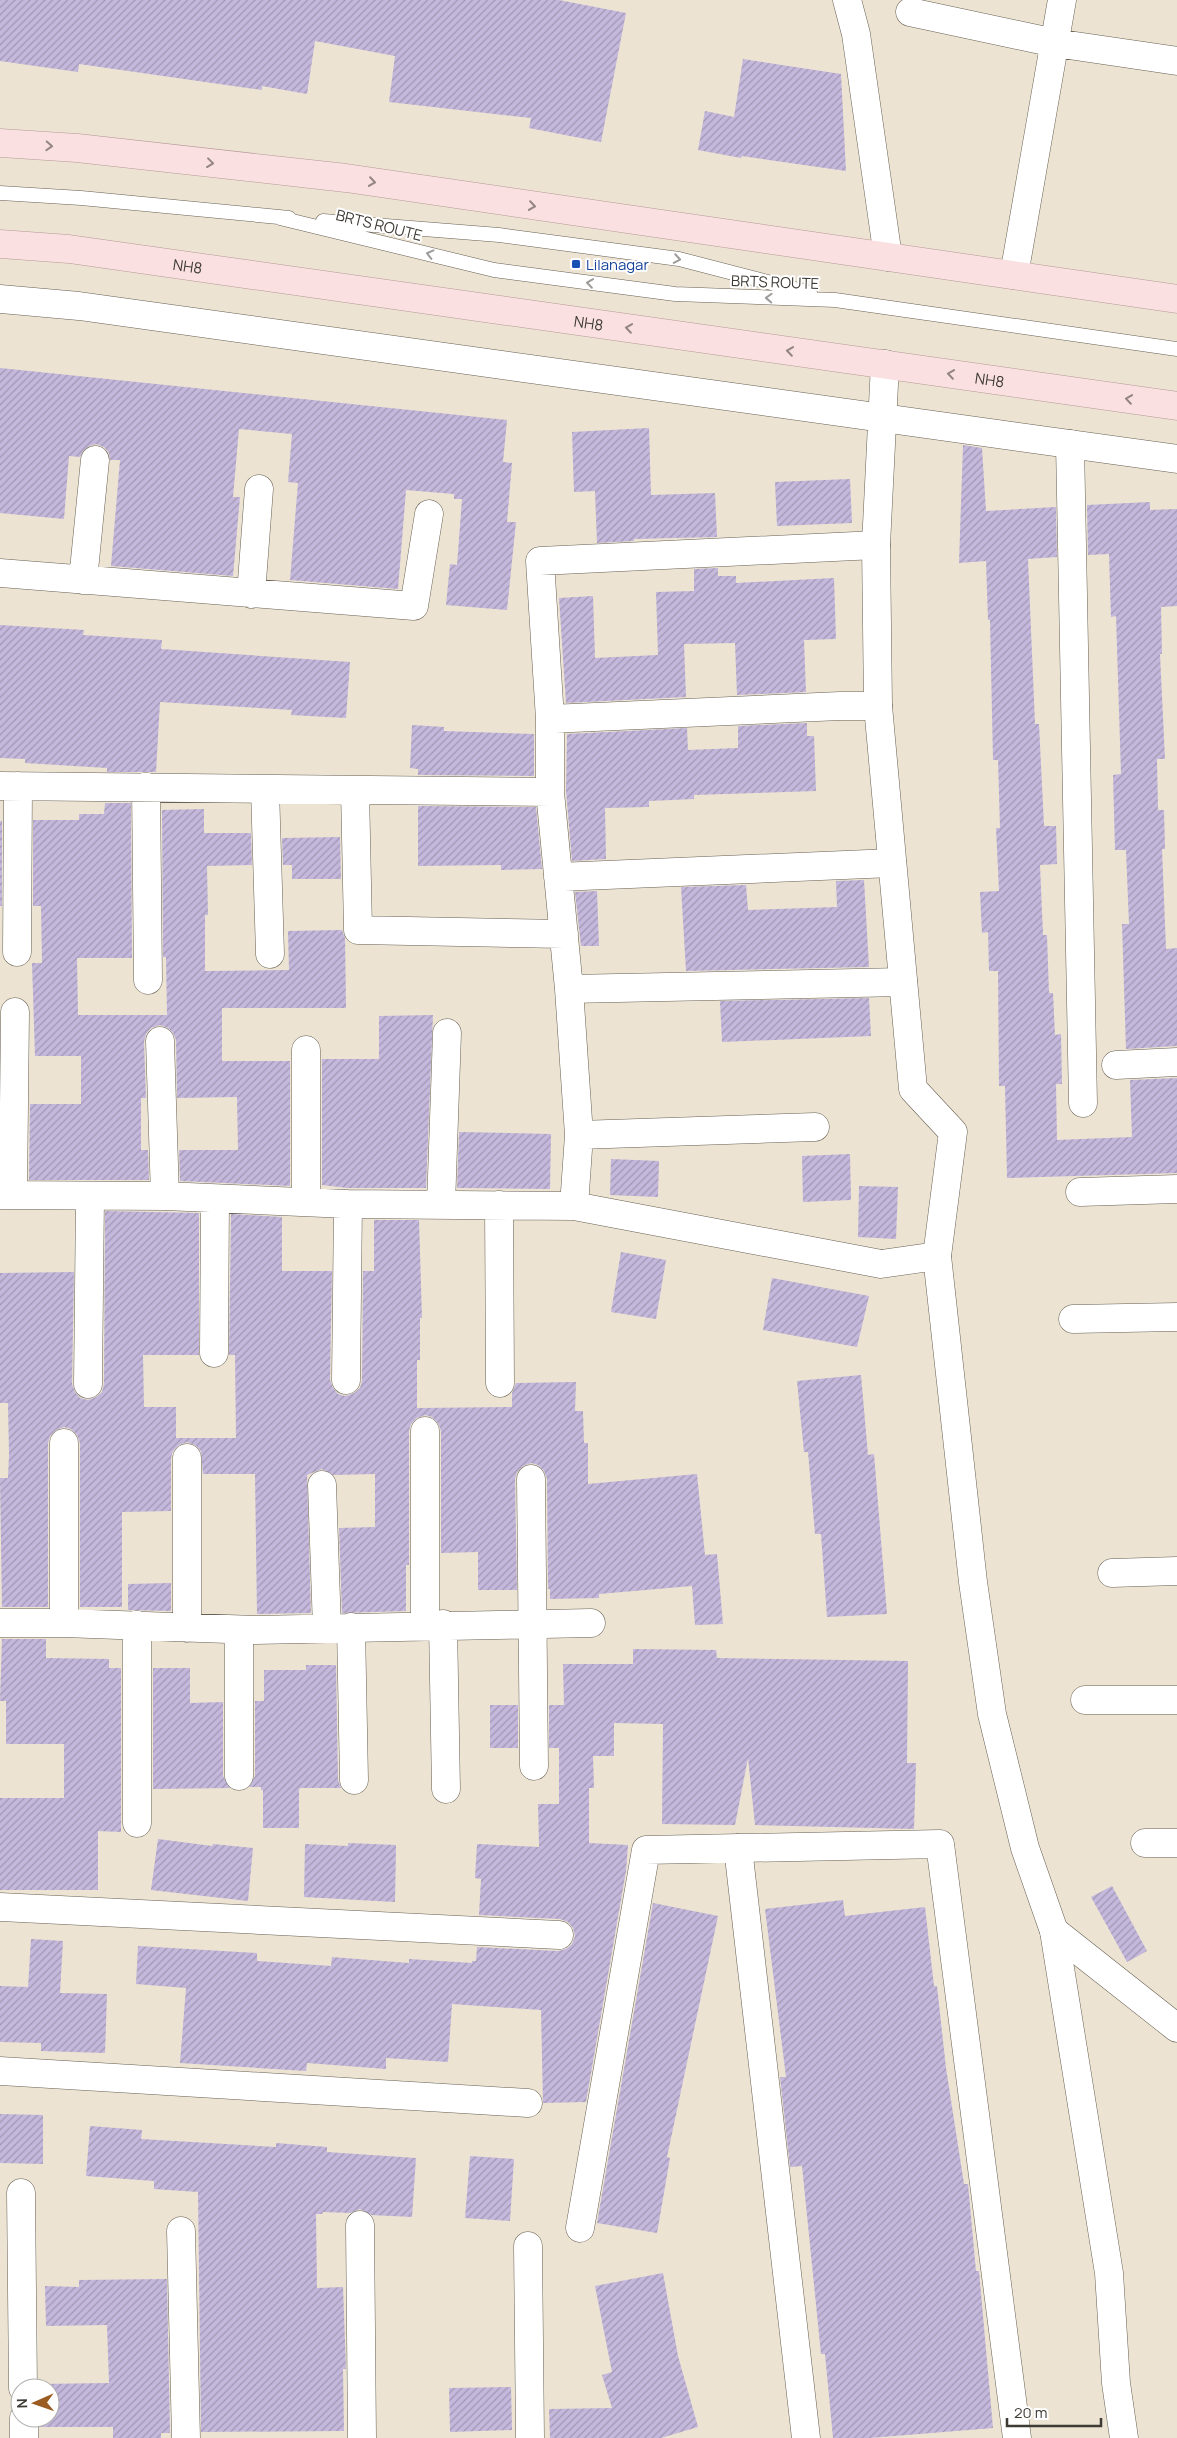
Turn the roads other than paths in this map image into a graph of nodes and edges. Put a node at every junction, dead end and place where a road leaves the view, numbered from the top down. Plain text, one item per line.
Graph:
1 (847, 0) edge
2 (1062, 0) edge
3 (910, 12) dead end
4 (1055, 42) junction
5 (1177, 61) edge
6 (0, 143) edge
7 (0, 193) edge
8 (280, 218) junction
9 (0, 244) edge
10 (888, 257) junction
11 (1014, 275) junction
12 (0, 299) edge
13 (1177, 299) edge
14 (835, 300) junction
15 (1177, 349) edge
16 (885, 364) junction
17 (1177, 406) edge
18 (883, 417) junction
19 (1070, 444) junction
20 (1177, 459) edge
21 (95, 460) dead end
22 (258, 489) dead end
23 (429, 514) dead end
24 (876, 545) junction
25 (0, 573) edge
26 (83, 580) junction
27 (251, 594) junction
28 (878, 706) junction
29 (550, 719) junction
30 (9, 786) edge
31 (146, 787) junction
32 (265, 788) junction
33 (355, 790) junction
34 (550, 792) junction
35 (892, 863) junction
36 (558, 878) junction
37 (564, 934) junction
38 (17, 952) dead end
39 (270, 954) dead end
40 (148, 980) dead end
41 (903, 982) junction
42 (569, 989) junction
43 (15, 1012) dead end
44 (447, 1033) dead end
45 (160, 1041) dead end
46 (306, 1050) dead end
47 (1177, 1062) edge
48 (1116, 1064) dead end
49 (1083, 1103) dead end
50 (815, 1127) dead end
51 (579, 1135) junction
52 (1177, 1190) edge
53 (1080, 1192) dead end
54 (6, 1195) edge
55 (165, 1196) junction
56 (90, 1197) junction
57 (216, 1199) junction
58 (306, 1202) junction
59 (348, 1204) junction
60 (441, 1205) junction
61 (500, 1205) junction
62 (574, 1206) junction
63 (937, 1256) junction
64 (1177, 1317) edge
65 (1072, 1319) dead end
66 (214, 1353) dead end
67 (346, 1380) dead end
68 (500, 1383) dead end
69 (88, 1384) dead end
70 (424, 1431) dead end
71 (64, 1443) dead end
72 (187, 1458) dead end
73 (531, 1479) dead end
74 (322, 1485) dead end
75 (1177, 1571) edge
76 (1112, 1573) dead end
77 (532, 1622) junction
78 (0, 1623) edge
79 (64, 1623) junction
80 (591, 1623) dead end
81 (434, 1625) junction
82 (137, 1626) junction
83 (188, 1628) junction
84 (339, 1628) junction
85 (239, 1630) junction
86 (1085, 1700) dead end
87 (1177, 1700) edge
88 (534, 1766) dead end
89 (239, 1776) dead end
90 (354, 1780) dead end
91 (446, 1789) dead end
92 (137, 1823) dead end
93 (1145, 1843) dead end
94 (1177, 1843) edge
95 (738, 1848) junction
96 (0, 1907) edge
97 (1054, 1931) junction
98 (559, 1935) dead end
99 (1177, 2028) edge
100 (0, 2071) edge
101 (528, 2103) dead end
102 (21, 2193) dead end
103 (360, 2225) dead end
104 (580, 2228) dead end
105 (181, 2231) dead end
106 (528, 2246) dead end
107 (23, 2378) edge
108 (186, 2438) edge
109 (362, 2438) edge
110 (530, 2438) edge
111 (806, 2438) edge
112 (1016, 2438) edge
113 (1124, 2438) edge

1 - 10 street
2 - 4 street
3 - 4 street
4 - 5 street
4 - 11 street
6 -> 10 main road
7 - 8 lane, BRTS ROUTE
8 -> 14 lane, BRTS ROUTE
14 -> 8 lane, BRTS ROUTE
16 -> 9 main road, NH8
10 - 11 main road
11 - 13 main road
12 - 18 street
14 - 15 lane
17 -> 16 main road, NH8
16 - 18 street
18 - 19 street
18 - 24 street
19 - 20 street
19 - 49 street
21 - 26 street
22 - 27 street
23 - 27 street
24 - 28 street
24 - 29 street
25 - 26 street
26 - 27 street
28 - 29 street
28 - 35 street
29 - 34 street
30 - 31 street
30 - 38 street
31 - 32 street
31 - 40 street
32 - 33 street
32 - 39 street
33 - 34 street
33 - 37 street
34 - 36 street
35 - 36 street
35 - 41 street
36 - 37 street
37 - 42 street
41 - 42 street
41 - 63 street
42 - 51 street
43 - 54 street
44 - 60 street
45 - 55 street
46 - 58 street
47 - 48 street
50 - 51 street
51 - 62 street
52 - 53 street
54 - 56 street
55 - 56 street
55 - 57 street
56 - 69 street
57 - 58 street
57 - 66 street
58 - 59 street
59 - 60 street
59 - 67 street
60 - 61 street
61 - 62 street
61 - 68 street
62 - 63 street
63 - 97 street
64 - 65 street
70 - 81 street
71 - 79 street
72 - 83 street
73 - 77 street
74 - 84 street
75 - 76 street
77 - 80 street
77 - 81 street
77 - 88 street
78 - 79 street
79 - 82 street
81 - 84 street
81 - 91 street
82 - 83 street
82 - 92 street
83 - 85 street
84 - 85 street
84 - 90 street
85 - 89 street
86 - 87 street
93 - 94 street
95 - 104 street
95 - 111 street
95 - 112 street
96 - 98 street
97 - 99 street
97 - 113 street
100 - 101 street
102 - 107 street
103 - 109 street
105 - 108 street
106 - 110 street

